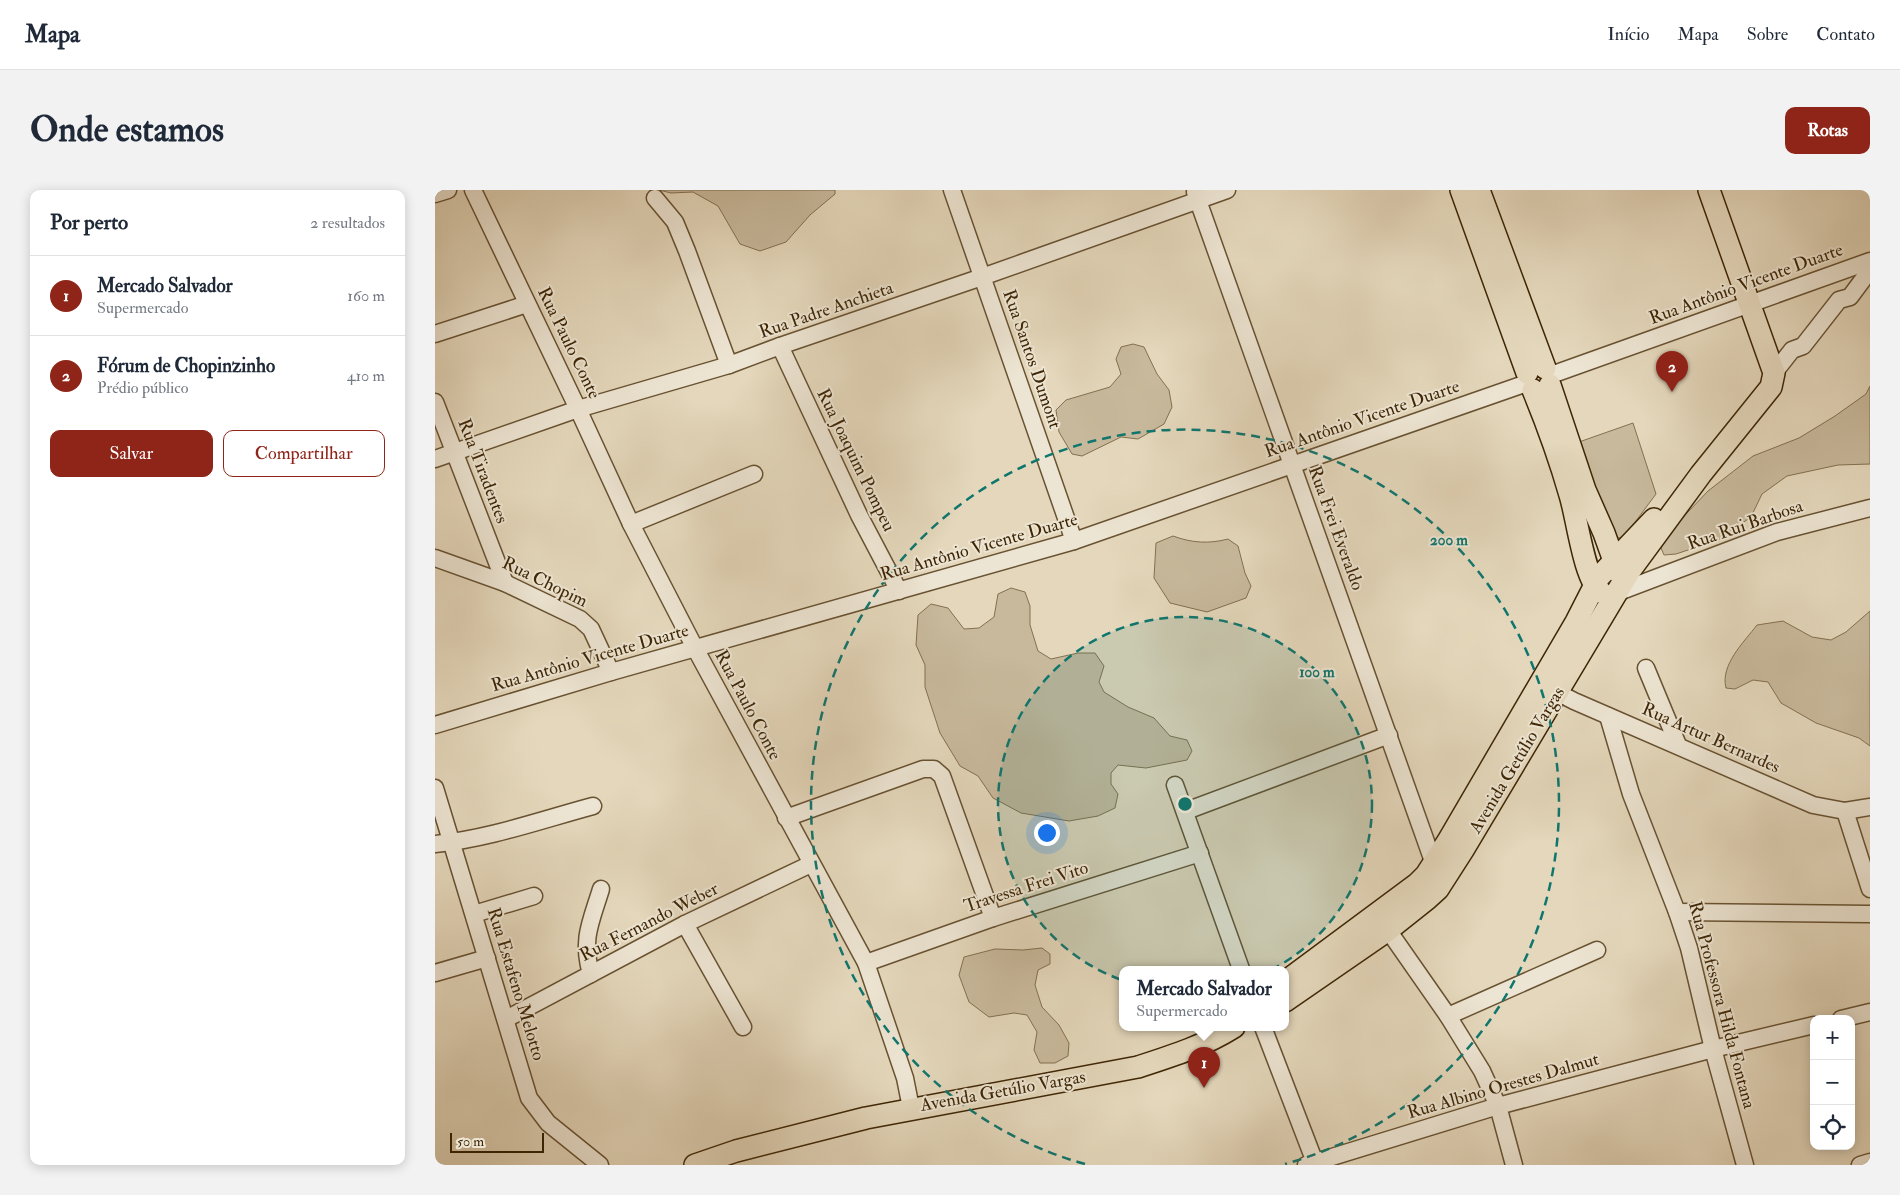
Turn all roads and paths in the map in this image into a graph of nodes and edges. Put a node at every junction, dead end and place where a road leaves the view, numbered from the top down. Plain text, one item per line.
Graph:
1 (448, 190) edge
2 (473, 190) edge
3 (952, 190) edge
4 (1227, 190) edge
5 (1461, 190) edge
6 (1479, 190) edge
7 (1709, 190) edge
8 (435, 194) edge
9 (1196, 195) edge
10 (655, 198) dead end
11 (1870, 261) edge
12 (1870, 270) edge
13 (982, 277) junction
14 (527, 304) junction
15 (1750, 304) junction
16 (435, 334) edge
17 (780, 346) junction
18 (729, 365) junction
19 (1774, 373) junction
20 (1539, 379) junction
21 (435, 402) edge
22 (578, 409) junction
23 (454, 453) junction
24 (435, 460) edge
25 (1292, 464) junction
26 (754, 474) dead end
27 (1701, 474) junction
28 (1870, 508) edge
29 (631, 524) junction
30 (1604, 534) junction
31 (1075, 541) junction
32 (1581, 541) junction
33 (435, 558) edge
34 (1613, 560) junction
35 (505, 583) junction
36 (1594, 585) junction
37 (1626, 586) junction
38 (899, 591) junction
39 (695, 648) junction
40 (1647, 668) dead end
41 (611, 672) junction
42 (1549, 688) junction
43 (1608, 716) junction
44 (435, 725) edge
45 (1389, 735) junction
46 (1678, 745) junction
47 (1175, 785) dead end
48 (435, 788) edge
49 (593, 806) dead end
50 (1870, 807) edge
51 (1185, 811) junction
52 (1845, 811) junction
53 (786, 818) junction
54 (452, 842) junction
55 (435, 844) edge
56 (1200, 853) junction
57 (811, 864) junction
58 (1440, 870) junction
59 (601, 889) dead end
60 (1870, 889) edge
61 (535, 896) dead end
62 (1677, 912) junction
63 (474, 914) junction
64 (1870, 914) edge
65 (993, 918) junction
66 (685, 924) junction
67 (1388, 930) junction
68 (1597, 950) dead end
69 (487, 958) junction
70 (866, 963) junction
71 (1240, 966) edge
72 (435, 973) edge
73 (591, 974) junction
74 (1289, 979) edge
75 (1289, 998) edge
76 (1870, 1012) edge
77 (1448, 1016) junction
78 (1855, 1016) edge
79 (506, 1019) junction
80 (743, 1026) dead end
81 (1810, 1026) edge
82 (1228, 1031) edge
83 (1264, 1031) edge
84 (1713, 1049) junction
85 (1498, 1106) junction
86 (911, 1108) junction
87 (767, 1144) junction
88 (1870, 1162) edge
89 (698, 1164) edge
90 (1313, 1164) edge
91 (599, 1165) edge
92 (733, 1165) edge
93 (1514, 1165) edge
94 (1745, 1165) edge
95 (1860, 1165) edge

1 - 8 street
2 - 14 street, Rua Paulo Conte
3 - 13 street, Rua Santos Dumont
4 - 9 street, Rua Padre Anchieta
5 - 20 main road
6 - 20 main road
7 - 15 main road
9 - 13 street, Rua Padre Anchieta
9 - 25 street, Rua Frei Everaldo
10 - 18 street
11 - 15 street, Rua Antônio Vicente Duarte
12 - 19 street, Avenida Getúlio Vargas
13 - 17 street, Rua Padre Anchieta
13 - 31 street, Rua Santos Dumont
14 - 16 street
14 - 22 street, Rua Paulo Conte
15 - 19 main road
15 - 20 street, Rua Antônio Vicente Duarte
17 - 18 street, Rua Padre Anchieta
17 - 38 street, Rua Joaquim Pompeu
18 - 22 street, Rua Padre Anchieta
19 - 27 main road, Avenida Getúlio Vargas
20 - 25 street, Rua Antônio Vicente Duarte
20 - 30 main road
20 - 32 main road
21 - 23 street, Rua Tiradentes
22 - 23 street, Rua Padre Anchieta
22 - 29 street, Rua Paulo Conte
23 - 24 street, Rua Padre Anchieta
23 - 35 street, Rua Tiradentes
25 - 31 street, Rua Antônio Vicente Duarte
25 - 45 street, Rua Frei Everaldo
26 - 29 street
27 - 34 main road, Avenida Getúlio Vargas
27 - 37 main road, Avenida Getúlio Vargas
28 - 37 street, Rua Rui Barbosa
29 - 39 street, Rua Paulo Conte
30 - 32 main road
30 - 34 main road
31 - 38 street, Rua Antônio Vicente Duarte
32 - 36 main road
33 - 35 street, Rua Chopim
34 - 36 main road, Avenida Getúlio Vargas
34 - 37 main road
35 - 41 street, Rua Chopim
36 - 37 main road
36 - 42 main road, Avenida Getúlio Vargas
37 - 42 main road, Avenida Getúlio Vargas
38 - 39 street, Rua Antônio Vicente Duarte
39 - 41 street, Rua Antônio Vicente Duarte
39 - 53 street, Rua Paulo Conte
40 - 46 street
41 - 44 street, Rua Antônio Vicente Duarte
42 - 43 street, Rua Artur Bernardes
42 - 58 main road, Avenida Getúlio Vargas
43 - 46 street, Rua Artur Bernardes
43 - 62 street, Rua Professora Hilda Fontana
45 - 51 street
45 - 58 street, Rua Frei Everaldo
46 - 52 street, Rua Artur Bernardes
47 - 51 street
48 - 54 street, Rua Estafeno Melotto
49 - 54 street
50 - 52 street, Rua Artur Bernardes
51 - 56 street
52 - 60 street
53 - 57 street, Rua Paulo Conte
53 - 65 street
54 - 55 street
54 - 63 street, Rua Estafeno Melotto
56 - 65 street, Travessa Frei Vito
56 - 71 street
57 - 66 street, Rua Fernando Weber
57 - 70 street, Rua Paulo Conte
58 - 67 main road, Avenida Getúlio Vargas
58 - 74 main road, Avenida Getúlio Vargas
59 - 73 street
61 - 63 street
62 - 64 street
62 - 84 street, Rua Professora Hilda Fontana
63 - 69 street, Rua Estafeno Melotto
65 - 70 street, Travessa Frei Vito
66 - 73 street, Rua Fernando Weber
66 - 80 street
67 - 75 main road, Avenida Getúlio Vargas
67 - 77 street
68 - 77 street
69 - 72 street
69 - 79 street, Rua Estafeno Melotto
70 - 86 street, Rua Paulo Conte
73 - 79 street, Rua Fernando Weber
76 - 78 street
77 - 85 street
79 - 91 street, Rua Estafeno Melotto
81 - 84 street, Rua Albino Orestes Dalmut
82 - 86 main road, Avenida Getúlio Vargas
83 - 90 street
84 - 85 street, Rua Albino Orestes Dalmut
84 - 94 street, Rua Professora Hilda Fontana
85 - 90 street, Rua Albino Orestes Dalmut
85 - 93 street
86 - 87 main road, Avenida Getúlio Vargas
87 - 89 main road, Avenida Getúlio Vargas
87 - 92 main road, Avenida Getúlio Vargas
88 - 95 street

